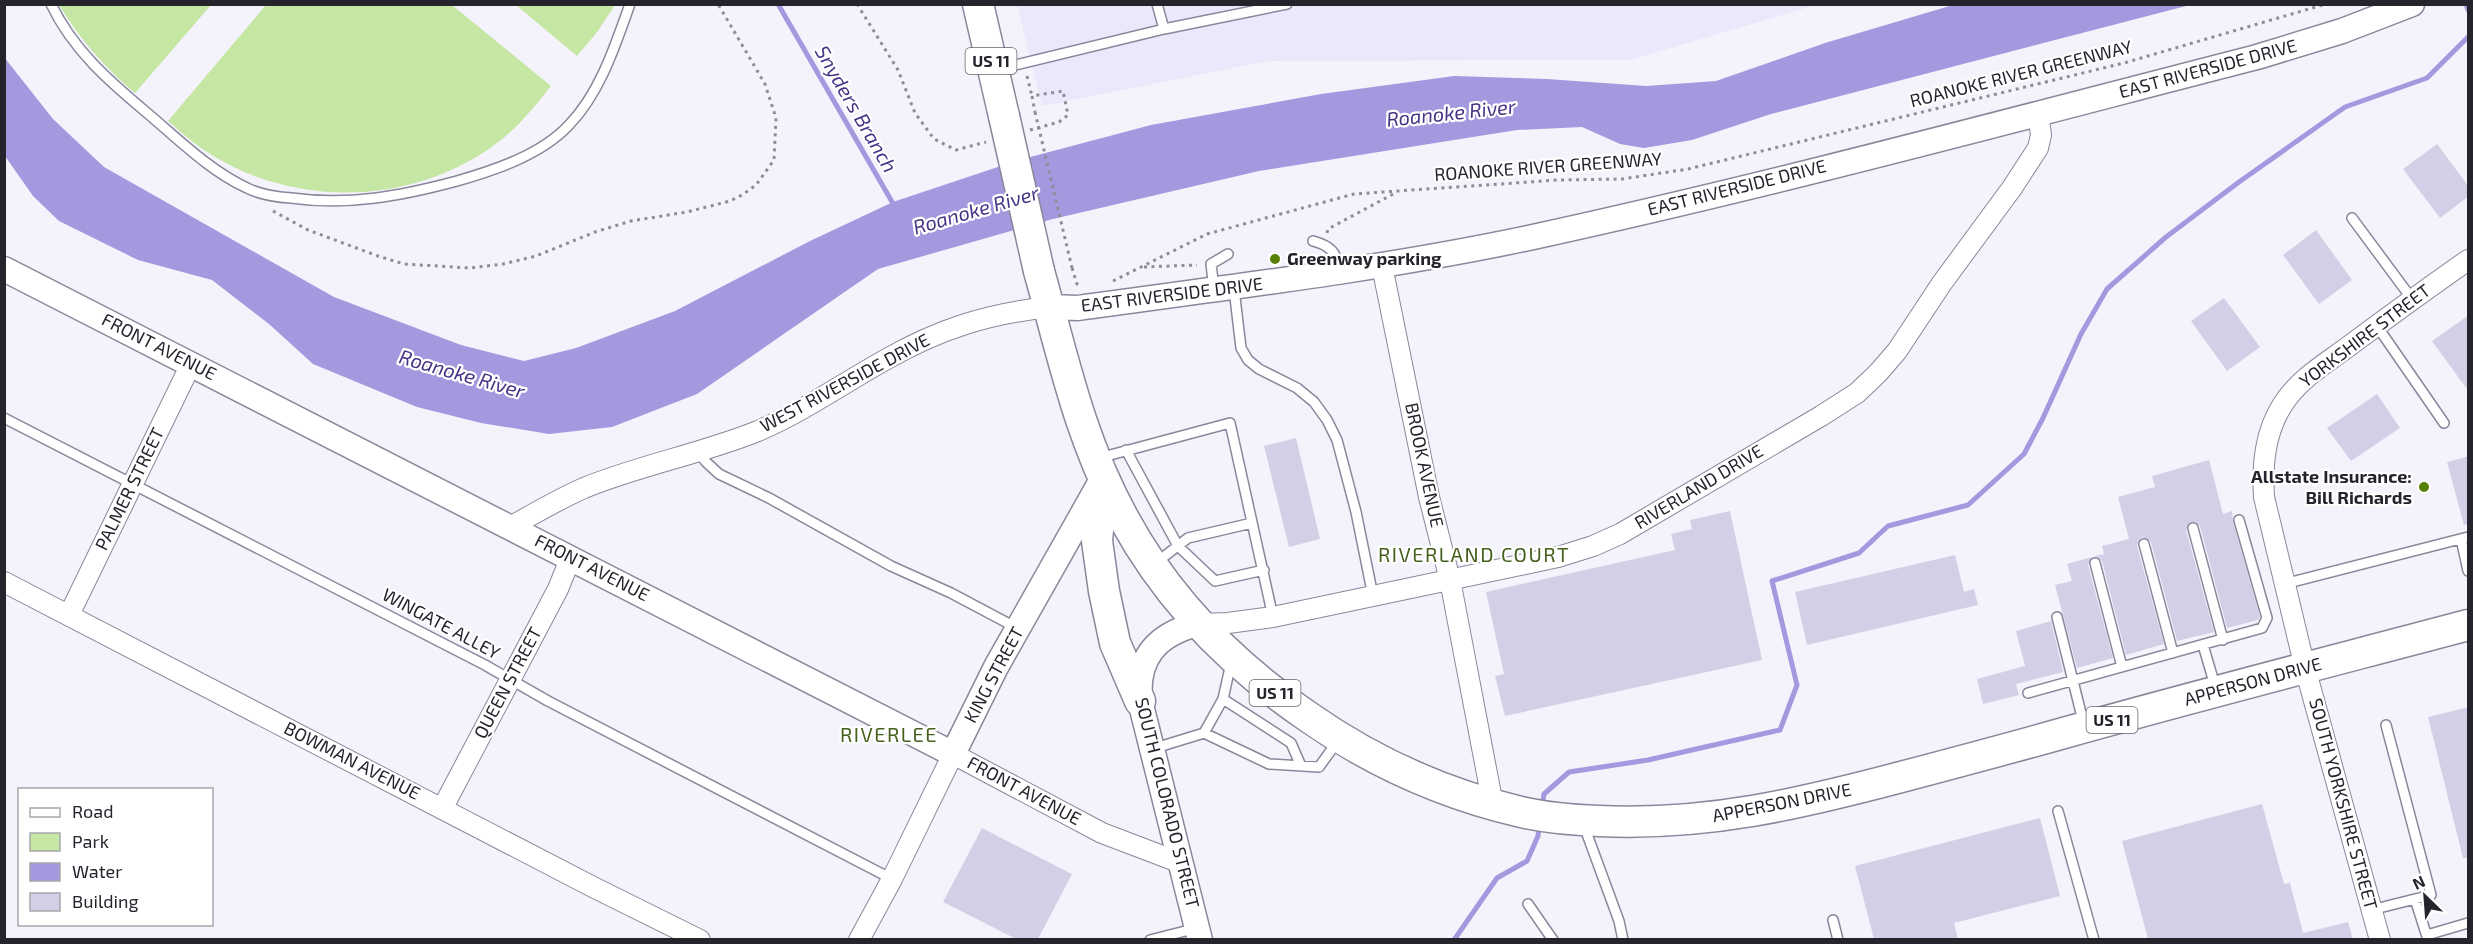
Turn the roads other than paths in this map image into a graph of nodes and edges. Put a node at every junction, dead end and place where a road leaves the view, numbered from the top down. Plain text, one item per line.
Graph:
1 (51, 4) edge
2 (630, 4) edge
3 (978, 4) edge
4 (1156, 4) edge
5 (1287, 4) edge
6 (2412, 4) edge
7 (1164, 29) junction
8 (993, 70) junction
9 (2038, 113) junction
10 (2352, 218) dead end
11 (1318, 242) road end
12 (1228, 254) dead end
13 (2469, 260) edge
14 (1382, 266) junction
15 (4, 269) edge
16 (1341, 272) junction
17 (1224, 288) junction
18 (2412, 299) junction
19 (1049, 307) junction
20 (2377, 326) junction
21 (191, 364) junction
22 (4, 418) edge
23 (2444, 423) dead end
24 (1126, 450) junction
25 (698, 451) junction
26 (1099, 469) junction
27 (133, 483) junction
28 (2239, 519) dead end
29 (1252, 523) junction
30 (512, 526) junction
31 (2193, 528) dead end
32 (2465, 538) edge
33 (2144, 544) dead end
34 (1178, 546) junction
35 (572, 556) junction
36 (2095, 563) dead end
37 (1152, 565) junction
38 (1264, 570) junction
39 (2469, 571) edge
40 (1450, 580) junction
41 (4, 582) edge
42 (2284, 584) junction
43 (1373, 596) junction
44 (69, 615) junction
45 (1273, 616) junction
46 (2057, 617) dead end
47 (1197, 624) junction
48 (2469, 625) edge
49 (1018, 628) junction
50 (2223, 640) junction
51 (2203, 645) junction
52 (2173, 653) junction
53 (1232, 658) junction
54 (2122, 667) junction
55 (2305, 668) junction
56 (511, 680) junction
57 (2073, 681) junction
58 (2217, 692) junction
59 (2028, 693) dead end
60 (1224, 699) junction
61 (1140, 701) junction
62 (2386, 725) dead end
63 (2084, 727) junction
64 (1204, 733) junction
65 (1340, 738) junction
66 (1152, 750) junction
67 (953, 754) junction
68 (1301, 766) junction
69 (1493, 805) junction
70 (442, 808) junction
71 (2058, 811) dead end
72 (1569, 819) junction
73 (1181, 863) junction
74 (892, 879) junction
75 (2415, 899) junction
76 (1528, 904) dead end
77 (2372, 910) junction
78 (1833, 920) dead end
79 (2469, 923) edge
80 (1198, 934) edge
81 (2428, 937) edge
82 (700, 939) edge
83 (859, 939) edge
84 (1150, 939) edge
85 (1553, 939) edge
86 (1623, 939) edge
87 (1838, 939) edge
88 (2094, 939) edge
89 (2380, 939) edge

1 - 2 lane
3 - 8 main road, US 11
4 - 7 lane
5 - 7 lane
6 - 9 street, EAST RIVERSIDE DRIVE
7 - 8 lane
8 - 19 main road, US 11, bridge
9 - 14 street, EAST RIVERSIDE DRIVE
9 - 40 street, RIVERLAND DRIVE
10 - 18 lane
11 - 16 lane
12 - 17 lane
13 - 18 street, YORKSHIRE STREET
14 - 16 street, EAST RIVERSIDE DRIVE
14 - 40 street, BROOK AVENUE
15 - 21 street, FRONT AVENUE
16 - 17 street, EAST RIVERSIDE DRIVE
17 - 19 street, EAST RIVERSIDE DRIVE
17 - 43 lane
18 - 20 street, YORKSHIRE STREET
19 - 25 street, WEST RIVERSIDE DRIVE
19 - 26 main road, US 11
20 - 23 lane
20 - 42 street, YORKSHIRE STREET
21 - 27 street, PALMER STREET
21 - 30 street, FRONT AVENUE
22 - 27 lane, WINGATE ALLEY
24 - 26 lane
24 - 29 lane
24 - 34 lane
25 - 30 street, WEST RIVERSIDE DRIVE
25 - 49 lane
26 - 37 main road, APPERSON DRIVE / US 11
26 - 49 street, KING STREET
26 - 61 main road
27 - 44 street, PALMER STREET
27 - 56 lane, WINGATE ALLEY
28 - 50 lane
29 - 34 lane
29 - 38 lane
30 - 35 street, FRONT AVENUE
31 - 50 lane
32 - 39 lane
32 - 42 lane
33 - 52 lane
34 - 37 lane
34 - 38 lane
35 - 56 street, QUEEN STREET
35 - 67 street, FRONT AVENUE
36 - 54 lane
37 - 47 main road, APPERSON DRIVE / US 11
38 - 45 lane
40 - 43 street, RIVERLAND DRIVE
40 - 69 street, BROOK AVENUE
41 - 44 street, BOWMAN AVENUE
42 - 55 street, YORKSHIRE STREET
43 - 45 street, RIVERLAND DRIVE
44 - 70 street, BOWMAN AVENUE
45 - 47 street, RIVERLAND DRIVE
46 - 57 lane
47 - 53 main road, APPERSON DRIVE / US 11
47 - 61 street, SOUTH COLORADO STREET
48 - 55 main road, APPERSON DRIVE / US 11
49 - 67 street, KING STREET
50 - 51 lane
51 - 52 lane
51 - 58 lane
52 - 54 lane
53 - 60 lane
53 - 65 main road, APPERSON DRIVE / US 11
54 - 57 lane
55 - 58 main road, APPERSON DRIVE / US 11
55 - 77 street, SOUTH YORKSHIRE STREET
56 - 70 street, QUEEN STREET
56 - 74 lane, WINGATE ALLEY
57 - 59 lane
57 - 63 lane
58 - 63 main road, APPERSON DRIVE / US 11
60 - 64 lane
60 - 68 lane
61 - 66 street, SOUTH COLORADO STREET
62 - 75 lane
63 - 72 main road, APPERSON DRIVE / US 11
64 - 66 lane
64 - 68 lane
65 - 68 lane
65 - 69 main road, APPERSON DRIVE / US 11
66 - 73 street, SOUTH COLORADO STREET
67 - 73 street, FRONT AVENUE
67 - 74 street, KING STREET
69 - 72 main road, APPERSON DRIVE / US 11
70 - 82 street, BOWMAN AVENUE
71 - 88 lane
72 - 86 lane
73 - 80 street, SOUTH COLORADO STREET
74 - 83 street, KING STREET
75 - 77 lane
75 - 81 lane
76 - 85 lane
77 - 89 street, SOUTH YORKSHIRE STREET
78 - 87 lane
79 - 81 lane
80 - 84 lane

